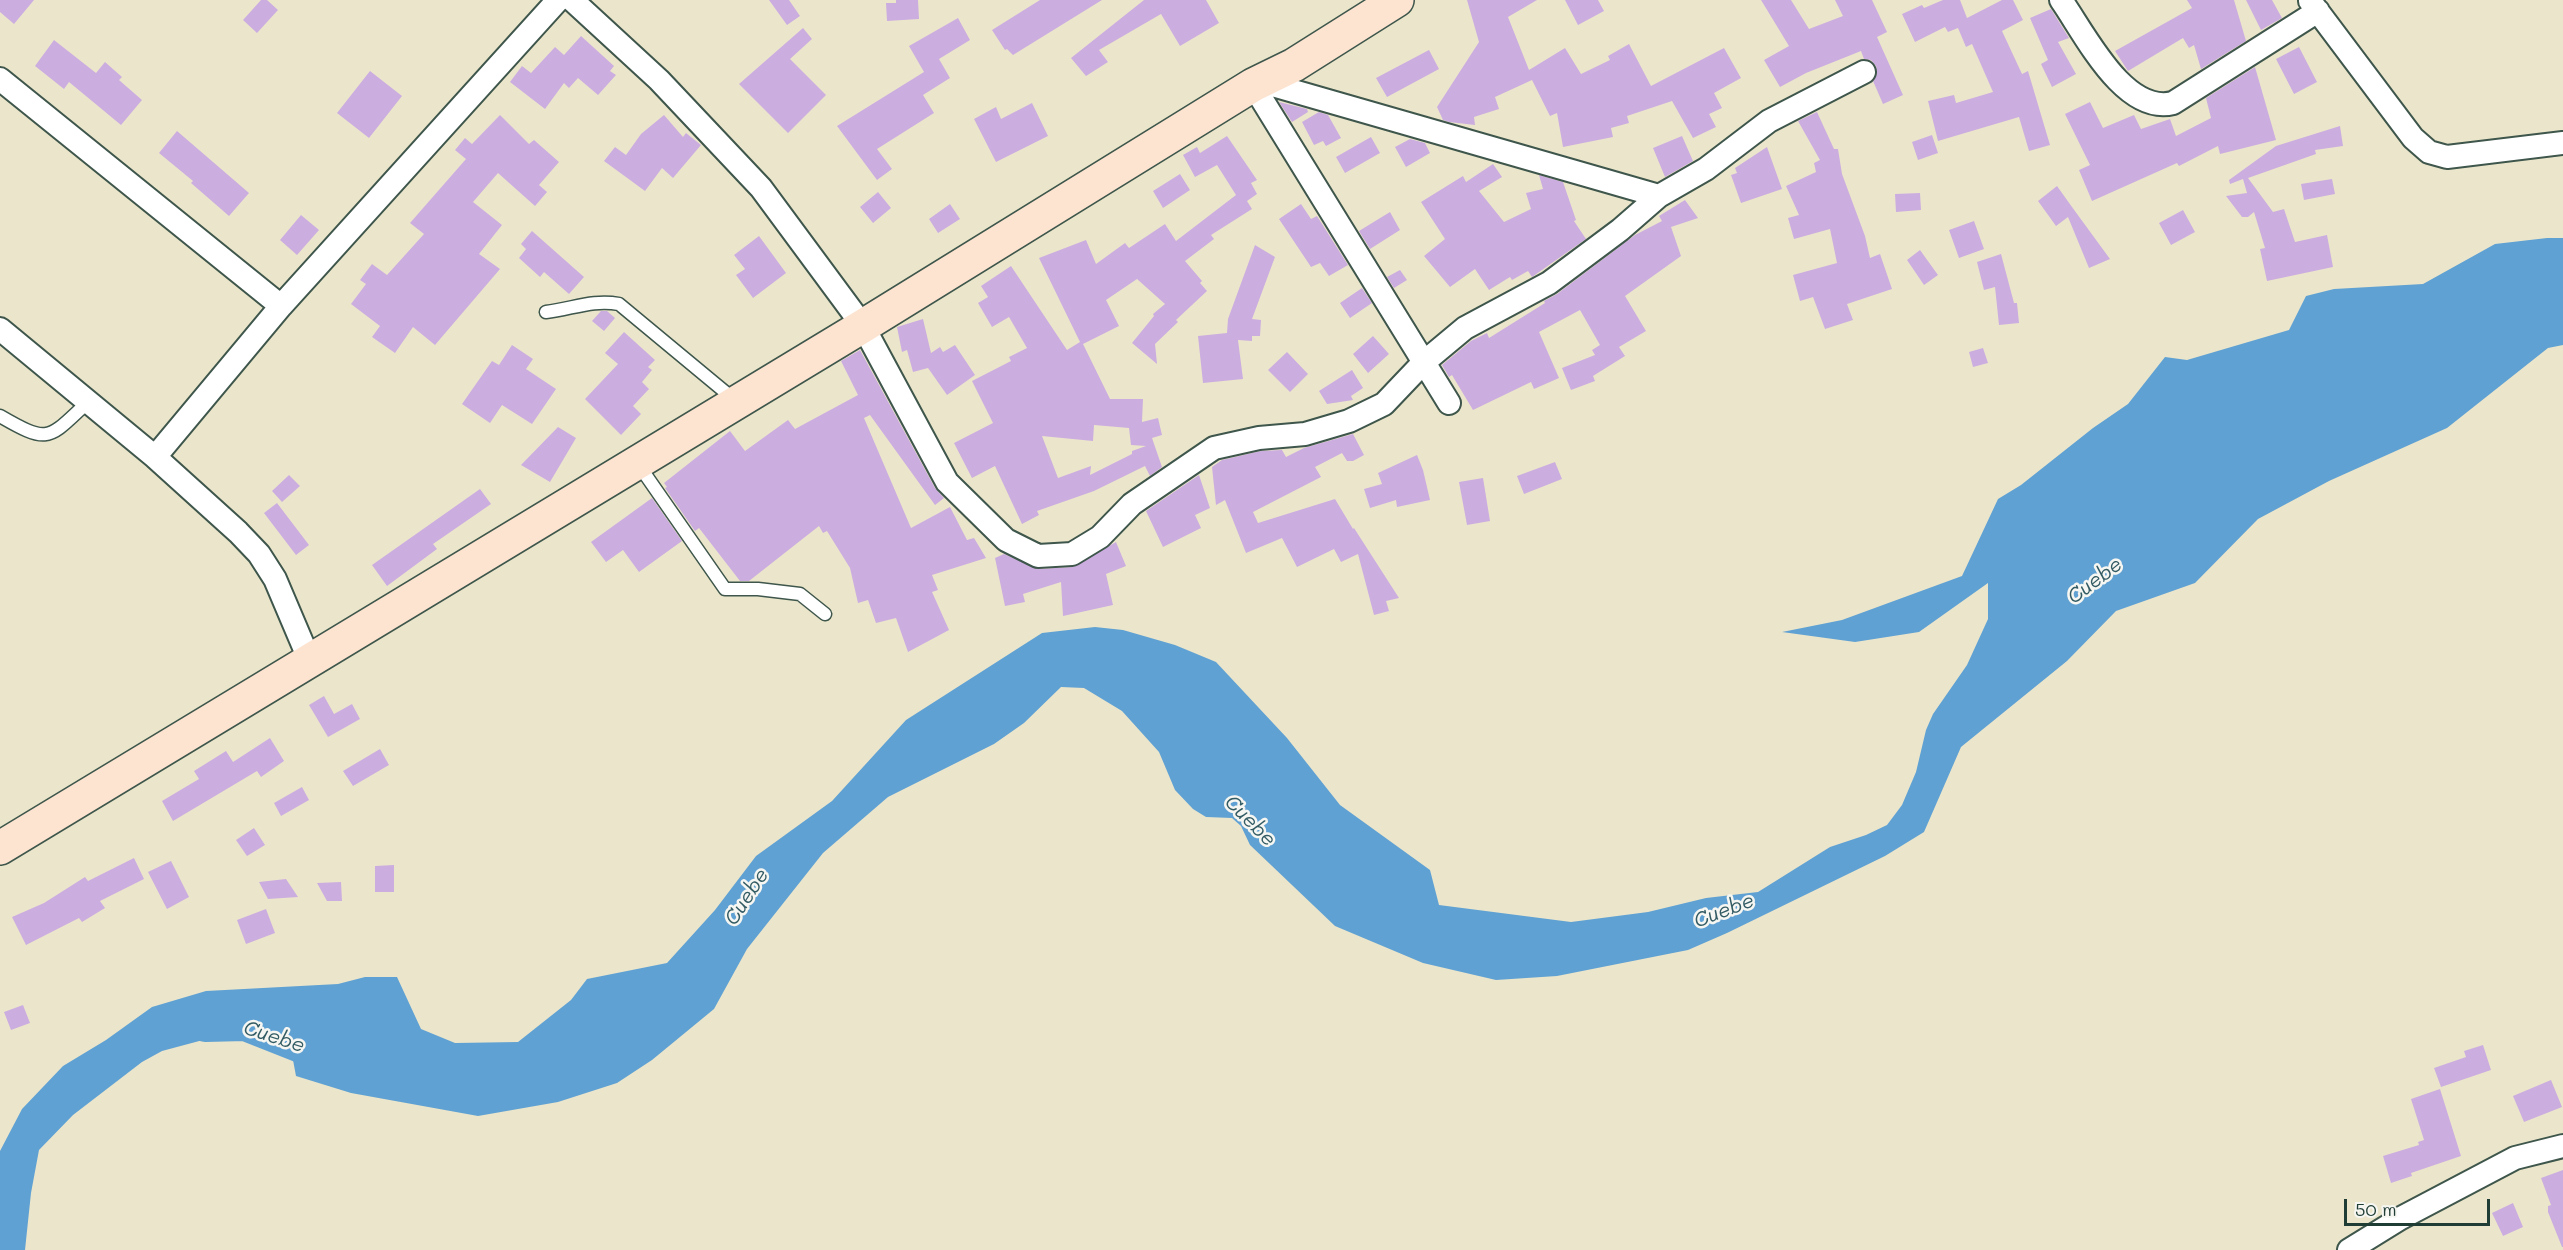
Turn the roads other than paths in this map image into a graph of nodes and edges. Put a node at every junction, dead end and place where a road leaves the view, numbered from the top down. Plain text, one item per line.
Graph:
1 (558, 0) edge
2 (572, 0) edge
3 (1397, 0) edge
4 (2061, 0) edge
5 (2314, 6) edge
6 (1864, 72) dead end
7 (0, 79) edge
8 (1258, 83) junction
9 (2563, 143) edge
10 (1659, 196) junction
11 (281, 306) junction
12 (546, 312) dead end
13 (863, 326) junction
14 (0, 329) edge
15 (1423, 363) junction
16 (737, 401) junction
17 (88, 402) junction
18 (1449, 403) dead end
19 (0, 416) edge
20 (155, 457) junction
21 (636, 462) junction
22 (825, 614) dead end
23 (309, 659) junction
24 (0, 848) edge
25 (2563, 1146) edge
26 (2349, 1250) edge

1 - 11 street
2 - 13 street
3 - 8 main road
4 - 5 street
5 - 9 street
6 - 10 street
7 - 11 street
8 - 10 street
8 - 13 main road
8 - 15 street
10 - 15 street
11 - 20 street
12 - 16 lane
13 - 15 street
13 - 16 main road
14 - 17 street
15 - 18 street
16 - 21 main road
17 - 19 lane
17 - 20 street
20 - 23 street
21 - 22 lane
21 - 23 main road
23 - 24 main road
25 - 26 street

